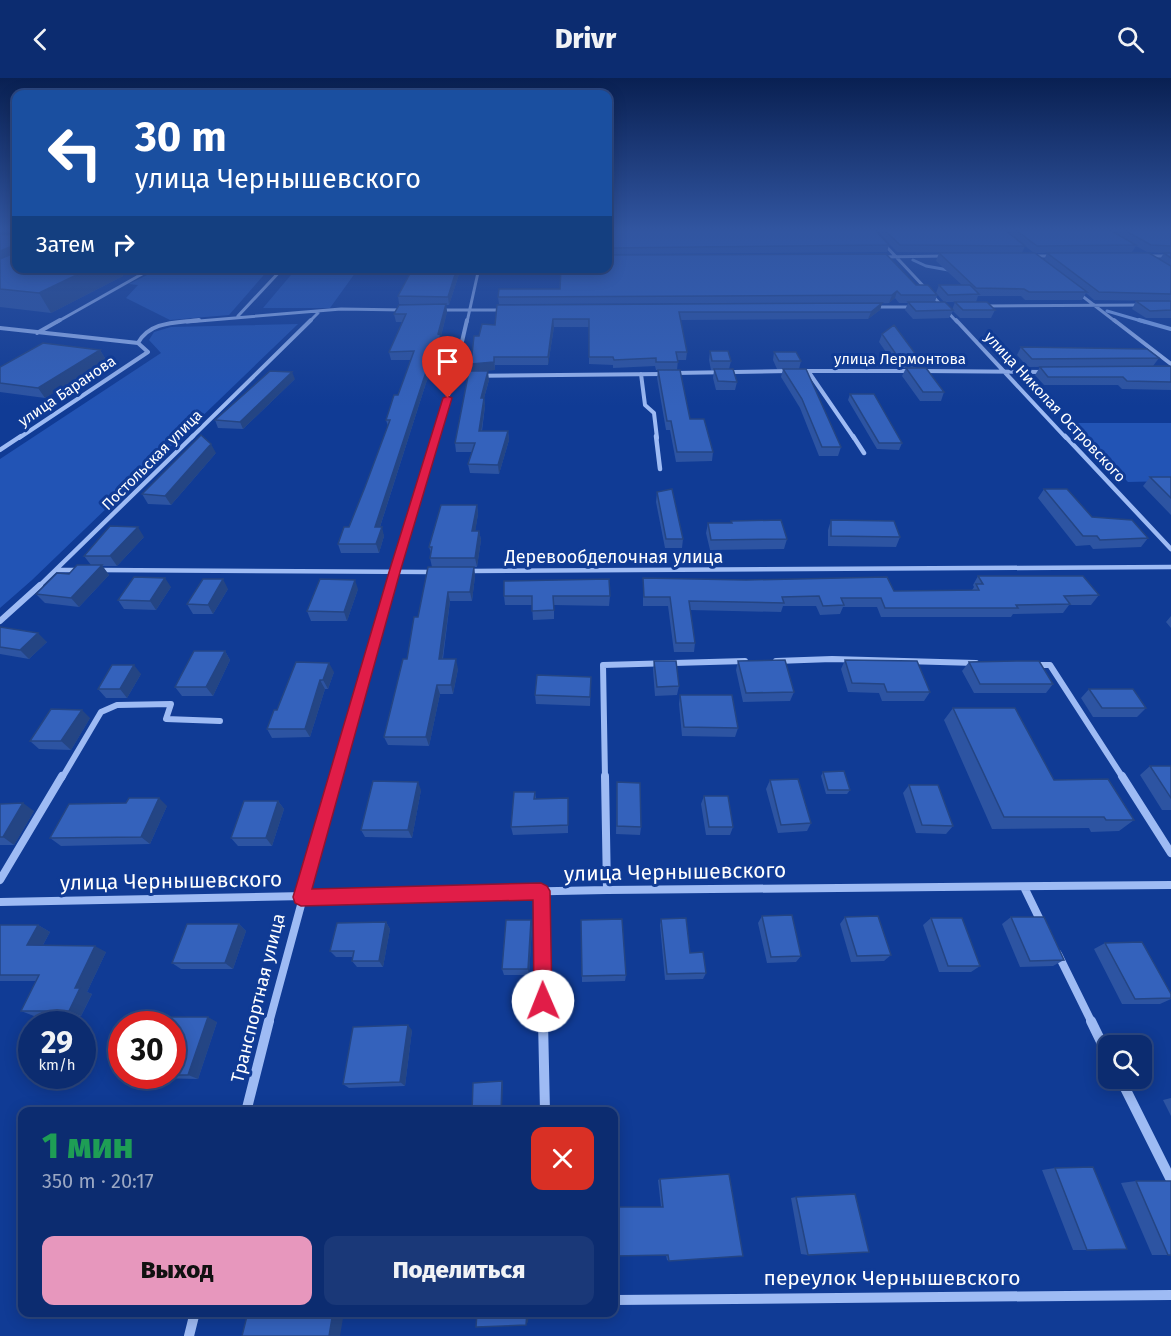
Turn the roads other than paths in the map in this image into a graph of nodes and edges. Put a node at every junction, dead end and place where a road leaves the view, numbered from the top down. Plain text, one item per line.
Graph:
1 (116, 289) edge
2 (263, 289) edge
3 (474, 289) edge
4 (928, 289) edge
5 (1077, 291) edge
6 (1149, 305) edge
7 (933, 306) edge
8 (945, 306) junction
9 (980, 306) edge
10 (1095, 306) junction
11 (861, 307) edge
12 (921, 307) edge
13 (410, 310) edge
14 (433, 310) edge
15 (468, 310) junction
16 (504, 310) edge
17 (319, 312) junction
18 (237, 316) junction
19 (0, 328) edge
20 (37, 333) junction
21 (138, 343) junction
22 (1171, 364) edge
23 (808, 371) junction
24 (1006, 372) junction
25 (1053, 372) edge
26 (641, 374) junction
27 (454, 376) junction
28 (0, 450) edge
29 (864, 453) dead end
30 (660, 469) dead end
31 (1171, 549) edge
32 (1171, 567) edge
33 (57, 570) junction
34 (81, 570) edge
35 (92, 570) edge
36 (394, 572) junction
37 (442, 572) edge
38 (454, 572) edge
39 (0, 621) edge
40 (752, 661) edge
41 (764, 661) edge
42 (981, 663) edge
43 (1027, 664) edge
44 (220, 721) dead end
45 (1171, 853) edge
46 (0, 880) edge
47 (1171, 885) edge
48 (1024, 887) junction
49 (607, 890) junction
50 (541, 891) junction
51 (301, 897) junction
52 (0, 902) edge
53 (1045, 929) edge
54 (1056, 950) edge
55 (1098, 1036) edge
56 (1126, 1089) edge
57 (247, 1107) edge
58 (545, 1107) edge
59 (1171, 1180) edge
60 (1171, 1295) edge
61 (618, 1300) edge
62 (194, 1317) edge
63 (189, 1336) edge

1 - 20 street
2 - 18 street
3 - 15 street, Транспортная улица
4 - 8 street, улица Николая Островского
5 - 10 street
6 - 10 street
7 - 8 street
8 - 24 street, улица Николая Островского
9 - 10 street
10 - 22 street
11 - 12 street
13 - 17 street
14 - 15 street
15 - 16 street
15 - 27 street, Транспортная улица
17 - 18 street
17 - 33 street, Постольская улица
18 - 21 street
19 - 20 street
20 - 21 street
21 - 28 street, улица Баранова
23 - 24 street, улица Лермонтова
23 - 26 street, улица Лермонтова
23 - 29 street, улица Лермонтова
24 - 25 street, улица Лермонтова
24 - 31 street, улица Николая Островского
26 - 27 street, улица Лермонтова
26 - 30 street
27 - 36 street, Транспортная улица
32 - 38 street, Деревообделочная улица
33 - 34 street
33 - 39 street, Постольская улица
35 - 36 street
36 - 37 street
36 - 51 street, Транспортная улица
40 - 49 street
41 - 42 street
43 - 45 street
44 - 46 street
47 - 48 street, улица Чернышевского
48 - 49 street, улица Чернышевского
48 - 53 street
49 - 50 street, улица Чернышевского
50 - 51 street, улица Чернышевского
50 - 58 street
51 - 52 street, улица Чернышевского
51 - 57 street, Транспортная улица
54 - 55 street
56 - 59 street
60 - 61 street, переулок Чернышевского
62 - 63 street

